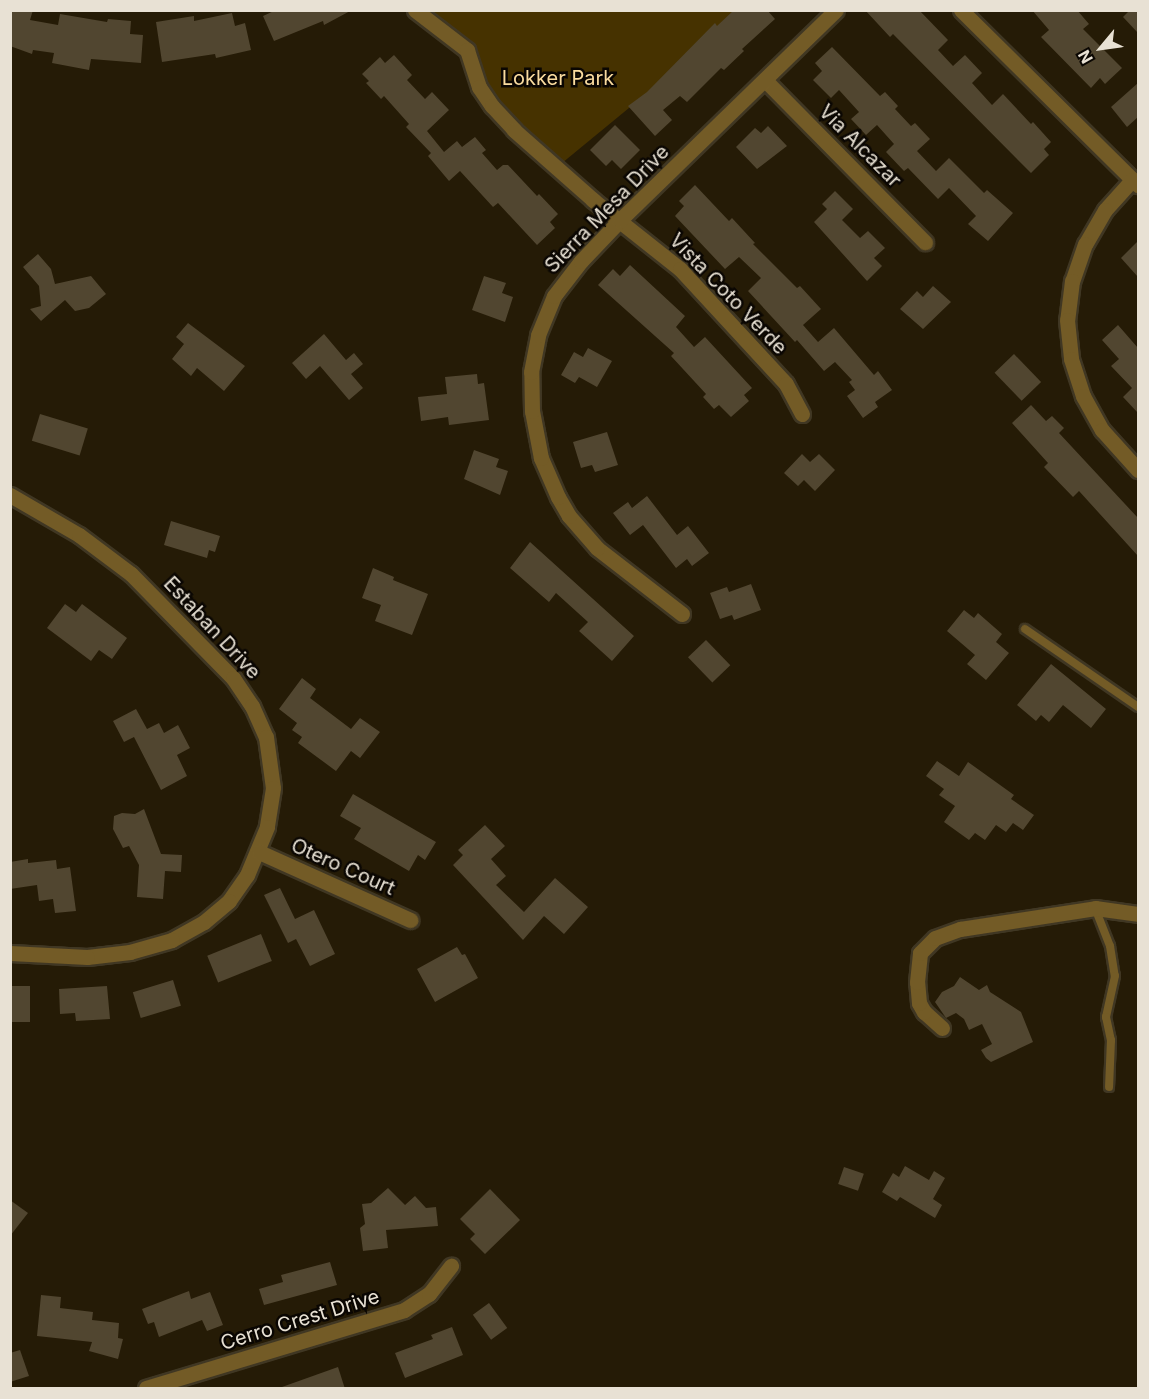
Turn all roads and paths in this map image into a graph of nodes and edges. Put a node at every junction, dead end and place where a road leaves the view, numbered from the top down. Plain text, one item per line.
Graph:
1 (415, 10) edge
2 (836, 10) edge
3 (961, 10) edge
4 (765, 80) junction
5 (1135, 182) edge
6 (620, 220) junction
7 (926, 242) dead end
8 (802, 414) dead end
9 (1138, 470) edge
10 (10, 495) edge
11 (682, 614) dead end
12 (1025, 629) dead end
13 (1138, 707) edge
14 (259, 852) junction
15 (1095, 908) junction
16 (1138, 914) edge
17 (410, 920) dead end
18 (10, 953) edge
19 (942, 1028) dead end
20 (1109, 1087) dead end
21 (451, 1266) dead end
22 (146, 1389) edge

1 - 6 street, Vista Coto Verde
2 - 4 street, Sierra Mesa Drive
3 - 5 street
4 - 6 street, Sierra Mesa Drive
4 - 7 street, Via Alcazar
5 - 9 street
6 - 8 street, Vista Coto Verde
6 - 11 street, Sierra Mesa Drive
10 - 14 street, Estaban Drive
12 - 13 lane
14 - 17 street, Otero Court
14 - 18 street, Estaban Drive
15 - 16 street
15 - 19 street
15 - 20 lane
21 - 22 street, Cerro Crest Drive

